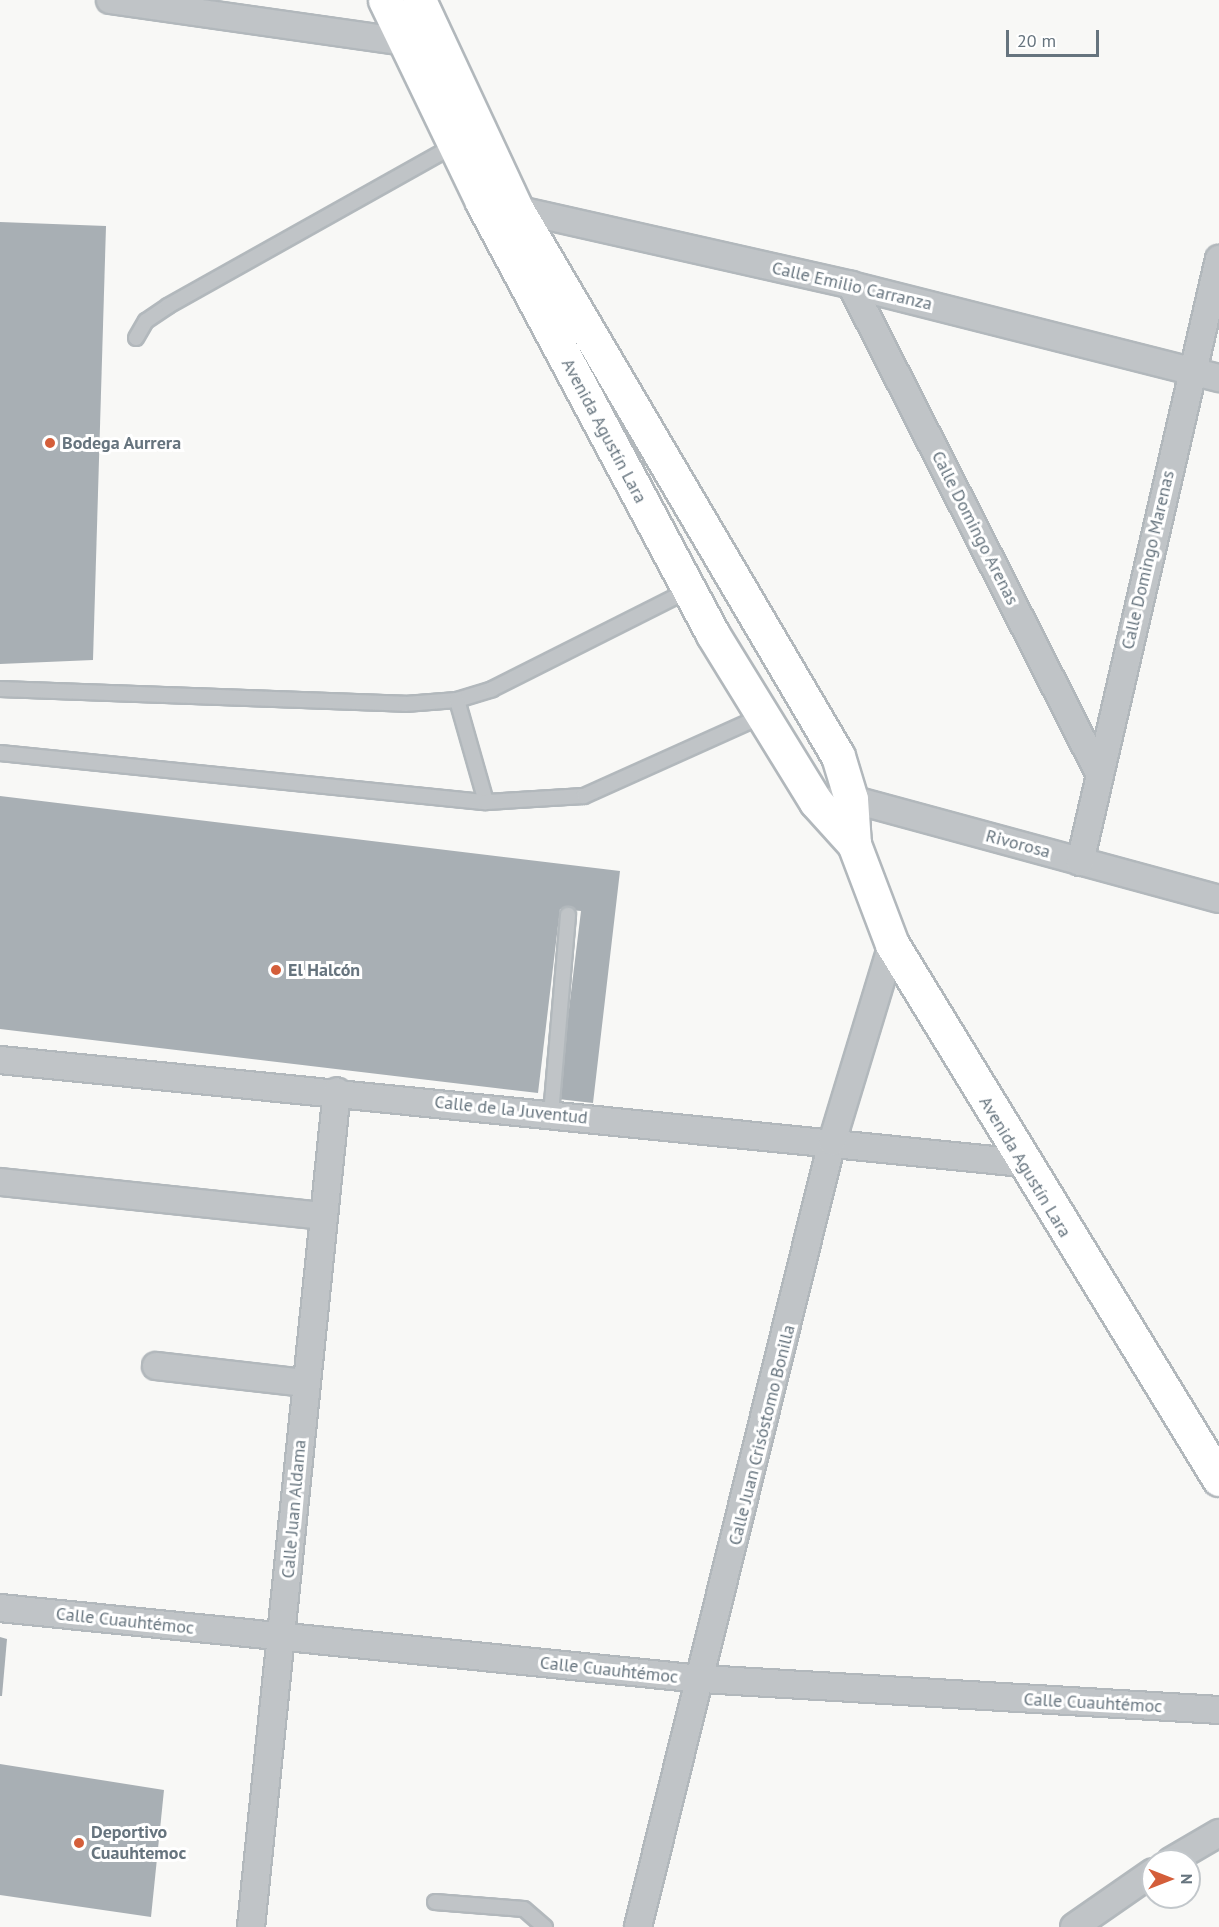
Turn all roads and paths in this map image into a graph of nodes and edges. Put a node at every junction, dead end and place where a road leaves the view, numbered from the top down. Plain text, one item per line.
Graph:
1 (110, 0) edge
2 (385, 0) edge
3 (419, 0) edge
4 (408, 44) junction
5 (442, 45) junction
6 (455, 144) junction
7 (483, 202) junction
8 (517, 210) junction
9 (1219, 259) edge
10 (851, 285) junction
11 (136, 338) dead end
12 (1193, 372) junction
13 (1219, 378) edge
14 (688, 590) junction
15 (757, 614) junction
16 (712, 633) junction
17 (0, 689) edge
18 (457, 700) junction
19 (762, 716) junction
20 (0, 753) edge
21 (1098, 771) junction
22 (851, 798) junction
23 (486, 802) junction
24 (816, 802) junction
25 (854, 844) junction
26 (1080, 862) junction
27 (1219, 899) edge
28 (568, 915) dead end
29 (892, 944) junction
30 (0, 1060) edge
31 (337, 1090) junction
32 (551, 1114) junction
33 (832, 1142) junction
34 (1022, 1163) junction
35 (0, 1182) edge
36 (323, 1216) junction
37 (156, 1366) dead end
38 (306, 1383) junction
39 (1219, 1479) edge
40 (0, 1608) edge
41 (282, 1637) junction
42 (702, 1679) junction
43 (1219, 1710) edge
44 (1219, 1833) edge
45 (1192, 1849) edge
46 (1141, 1880) edge
47 (435, 1902) dead end
48 (251, 1927) edge
49 (545, 1927) edge
50 (638, 1927) edge
51 (1074, 1927) edge

1 - 4 street
2 - 4 main road, Avenida Agustín Lara
3 - 5 main road, Avenida Agustín Lara
4 - 5 street
4 - 6 main road, Avenida Agustín Lara
5 - 8 main road, Avenida Agustín Lara
6 - 7 main road, Avenida Agustín Lara
6 - 11 lane
7 - 8 street, Calle Emilio Carranza
7 - 14 main road, Avenida Agustín Lara
8 - 10 street, Calle Emilio Carranza
8 - 15 main road, Avenida Agustín Lara
9 - 12 street, Calle Domingo Marenas
10 - 12 street, Calle Emilio Carranza
10 - 21 street, Calle Domingo Arenas
12 - 13 street, Calle Emilio Carranza
12 - 21 street, Calle Domingo Marenas
14 - 16 main road, Avenida Agustín Lara
14 - 18 lane
15 - 16 main road
15 - 22 main road, Avenida Agustín Lara
16 - 19 main road, Avenida Agustín Lara
17 - 18 lane
18 - 23 lane
19 - 23 lane
19 - 24 main road, Avenida Agustín Lara
20 - 23 lane
21 - 26 street, Calle Domingo Marenas
22 - 24 street, Rivorosa
22 - 25 main road, Avenida Agustín Lara
22 - 26 street, Rivorosa
24 - 25 main road, Avenida Agustín Lara
25 - 29 main road, Avenida Agustín Lara
26 - 27 street, Rivorosa
28 - 32 lane
29 - 33 street, Calle Juan Crisóstomo Bonilla
29 - 34 main road, Avenida Agustín Lara
30 - 31 street, Calle de la Juventud
31 - 32 street, Calle de la Juventud
31 - 36 street, Calle Juan Aldama
32 - 33 street, Calle de la Juventud
33 - 34 street, Calle de la Juventud
33 - 42 street, Calle Juan Crisóstomo Bonilla
34 - 39 main road, Avenida Agustín Lara
35 - 36 street
36 - 38 street, Calle Juan Aldama
37 - 38 street
38 - 41 street, Calle Juan Aldama
40 - 41 street, Calle Cuauhtémoc
41 - 42 street, Calle Cuauhtémoc
41 - 48 street, Calle Juan Aldama
42 - 43 street, Calle Cuauhtémoc
42 - 50 street, Calle Juan Crisóstomo Bonilla
44 - 45 street
46 - 51 street
47 - 49 lane

